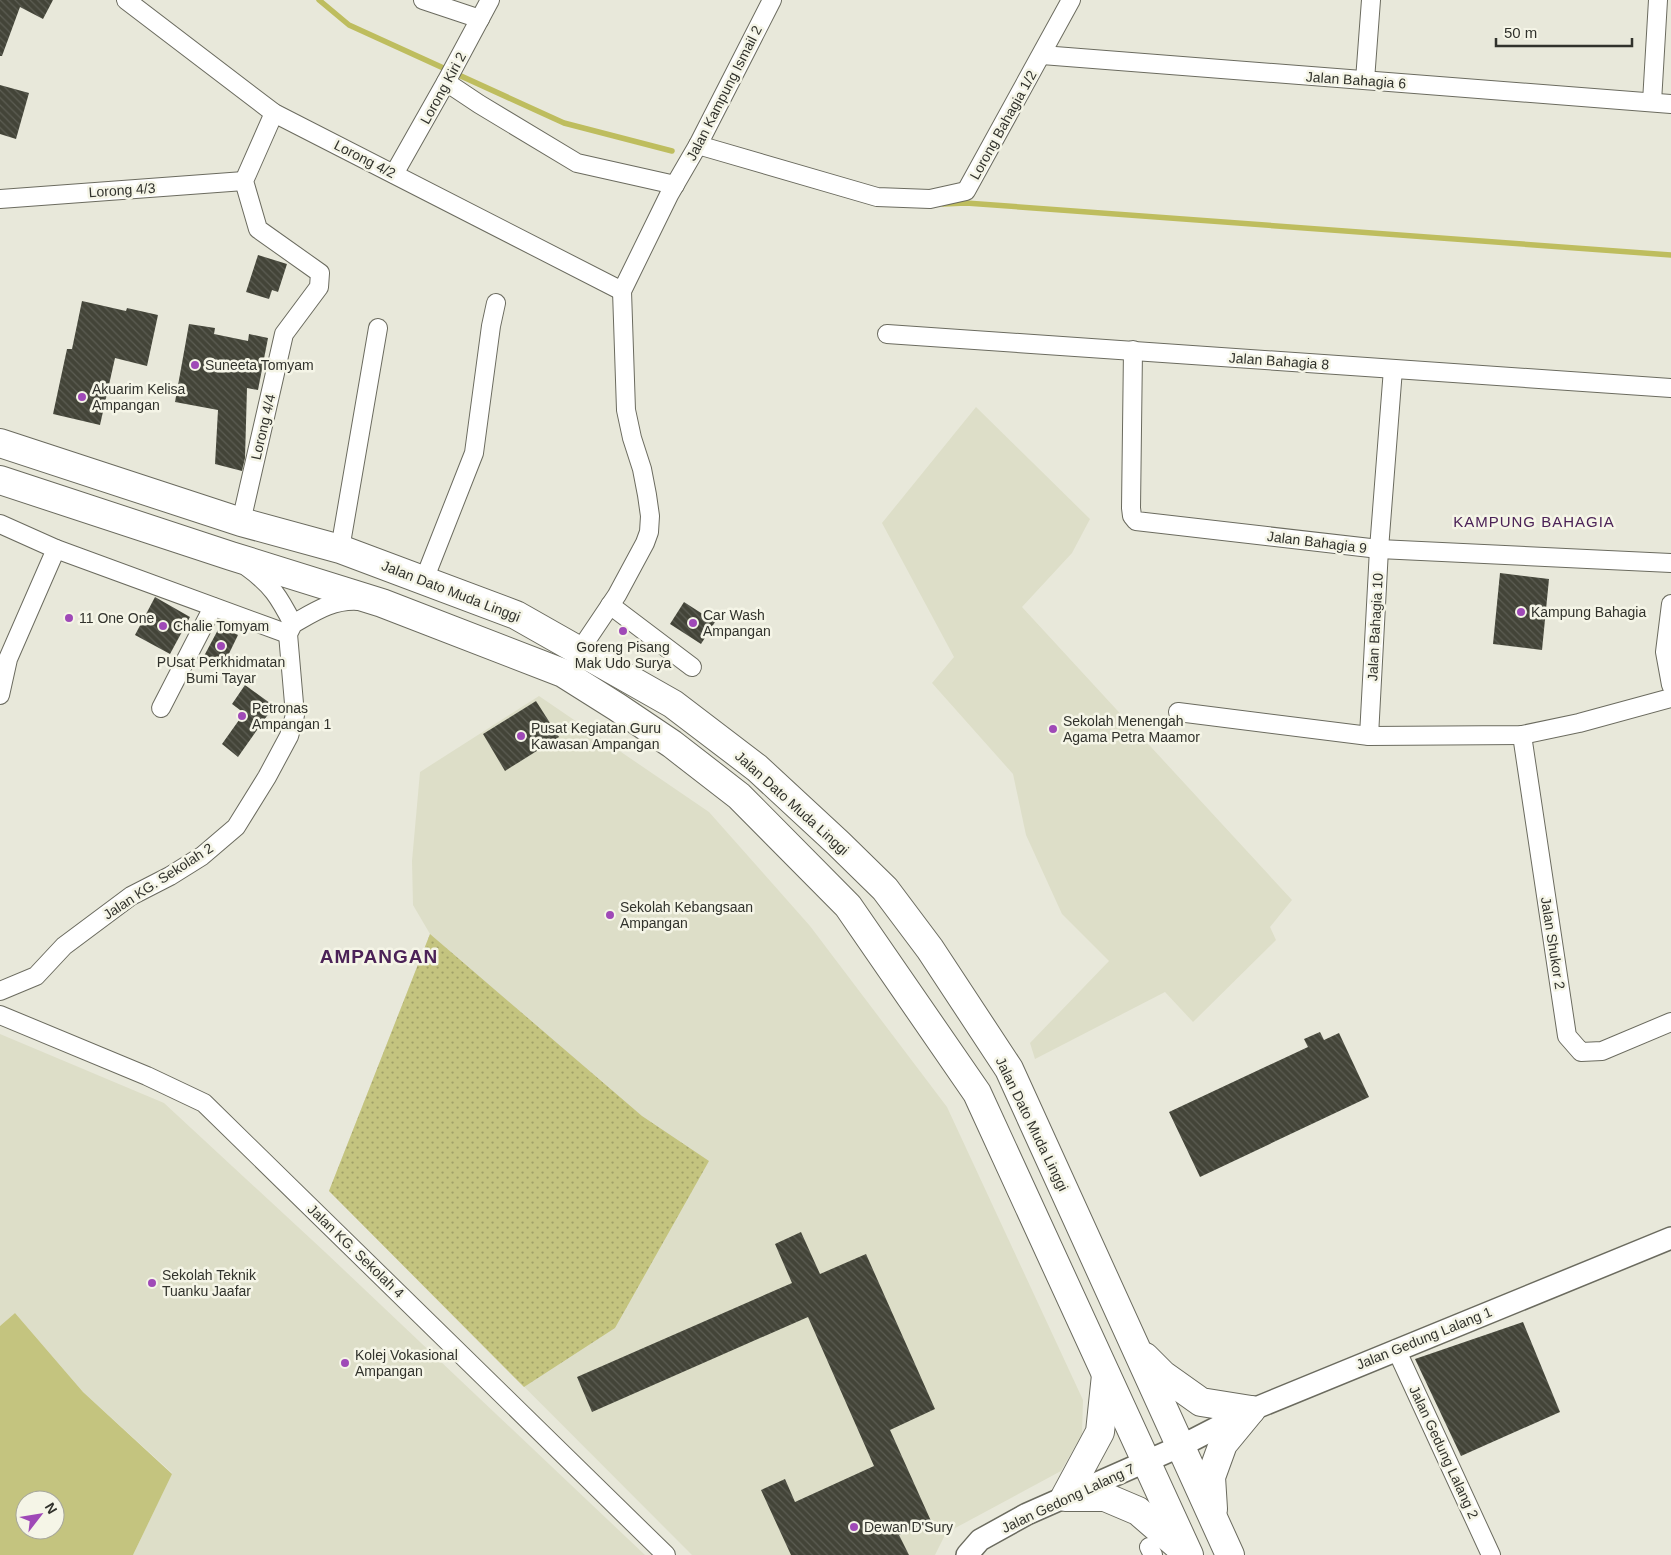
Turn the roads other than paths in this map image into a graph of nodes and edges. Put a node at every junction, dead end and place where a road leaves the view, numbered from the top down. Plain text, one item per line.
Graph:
1 (126, 0) edge
2 (423, 0) edge
3 (490, 0) edge
4 (772, 0) edge
5 (1071, 0) edge
6 (1371, 0) edge
7 (1658, 0) edge
8 (480, 19) junction
9 (1042, 55) junction
10 (1365, 80) junction
11 (446, 82) junction
12 (1652, 102) junction
13 (1671, 104) edge
14 (274, 113) junction
15 (698, 145) junction
16 (394, 174) junction
17 (244, 180) junction
18 (675, 185) junction
19 (0, 198) edge
20 (622, 291) junction
21 (496, 303) dead end
22 (378, 328) dead end
23 (887, 334) dead end
24 (1133, 350) junction
25 (1393, 368) junction
26 (1671, 388) edge
27 (0, 443) edge
28 (0, 480) edge
29 (242, 522) junction
30 (0, 524) edge
31 (56, 549) junction
32 (340, 549) junction
33 (1379, 549) junction
34 (231, 556) junction
35 (1671, 563) edge
36 (424, 580) junction
37 (382, 602) junction
38 (1671, 604) edge
39 (610, 605) junction
40 (213, 607) junction
41 (291, 629) junction
42 (580, 650) junction
43 (692, 667) dead end
44 (1671, 685) edge
45 (0, 695) edge
46 (1671, 698) edge
47 (161, 708) dead end
48 (1178, 712) dead end
49 (1522, 735) junction
50 (1369, 736) junction
51 (0, 992) edge
52 (0, 1015) edge
53 (1671, 1022) edge
54 (1671, 1238) edge
55 (1135, 1347) junction
56 (1396, 1349) junction
57 (1106, 1375) junction
58 (1251, 1410) junction
59 (1181, 1446) junction
60 (1146, 1461) junction
61 (1065, 1497) junction
62 (1214, 1520) junction
63 (666, 1555) edge
64 (968, 1555) edge
65 (1189, 1555) edge
66 (1230, 1555) edge
67 (1491, 1555) edge

1 - 14 street, Lorong 4/2
2 - 8 street
3 - 8 street, Lorong Kiri 2
4 - 15 street, Jalan Kampung Ismail 2
5 - 9 street, Lorong Bahagia 1/2
6 - 10 street
7 - 12 street
8 - 11 street, Lorong Kiri 2
9 - 10 street, Jalan Bahagia 6
9 - 15 street, Lorong Bahagia 1/2
10 - 12 street, Jalan Bahagia 6
11 - 16 street, Lorong Kiri 2
11 - 18 street
12 - 13 street, Jalan Bahagia 6
14 - 16 street, Lorong 4/2
14 - 17 street
15 - 18 street, Jalan Kampung Ismail 2
16 - 20 street, Lorong 4/2
17 - 19 street, Lorong 4/3
17 - 29 street, Lorong 4/4
18 - 20 street, Jalan Kampung Ismail 2
20 - 39 street
21 - 36 street
22 - 32 street
23 - 24 street, Jalan Bahagia 8
24 - 25 street, Jalan Bahagia 8
24 - 33 street, Jalan Bahagia 9
25 - 26 street, Jalan Bahagia 8
25 - 33 street, Jalan Bahagia 10
27 - 29 highway, Jalan Dato Muda Linggi
28 - 34 highway
29 - 32 highway, Jalan Dato Muda Linggi
30 - 31 street
31 - 40 street
31 - 45 street
32 - 36 highway, Jalan Dato Muda Linggi
33 - 35 street, Jalan Bahagia 9
33 - 50 street, Jalan Bahagia 10
34 - 37 highway
34 - 41 street, Jalan KG. Sekolah 2
36 - 42 highway, Jalan Dato Muda Linggi
37 - 41 street
37 - 57 highway
38 - 44 street
39 - 42 street
39 - 43 street
40 - 41 street
40 - 47 street
41 - 51 street, Jalan KG. Sekolah 2
42 - 55 highway, Jalan Dato Muda Linggi
46 - 49 street
48 - 50 street
49 - 50 street
49 - 53 street, Jalan Shukor 2
52 - 63 street, Jalan KG. Sekolah 4
54 - 56 street, Jalan Gedung Lalang 1
55 - 58 highway
55 - 59 highway, Jalan Dato Muda Linggi
56 - 58 street, Jalan Gedung Lalang 1
56 - 67 street, Jalan Gedung Lalang 2
57 - 60 highway
57 - 61 highway
58 - 59 street, Jalan Gedung Lalang 1
58 - 62 highway
59 - 60 street, Jalan Gedong Lalang 7
59 - 62 highway, Jalan Dato Muda Linggi
60 - 61 street, Jalan Gedong Lalang 7
60 - 65 highway
61 - 64 street, Jalan Gedong Lalang 7
61 - 65 highway
62 - 66 highway, Jalan Dato Muda Linggi

